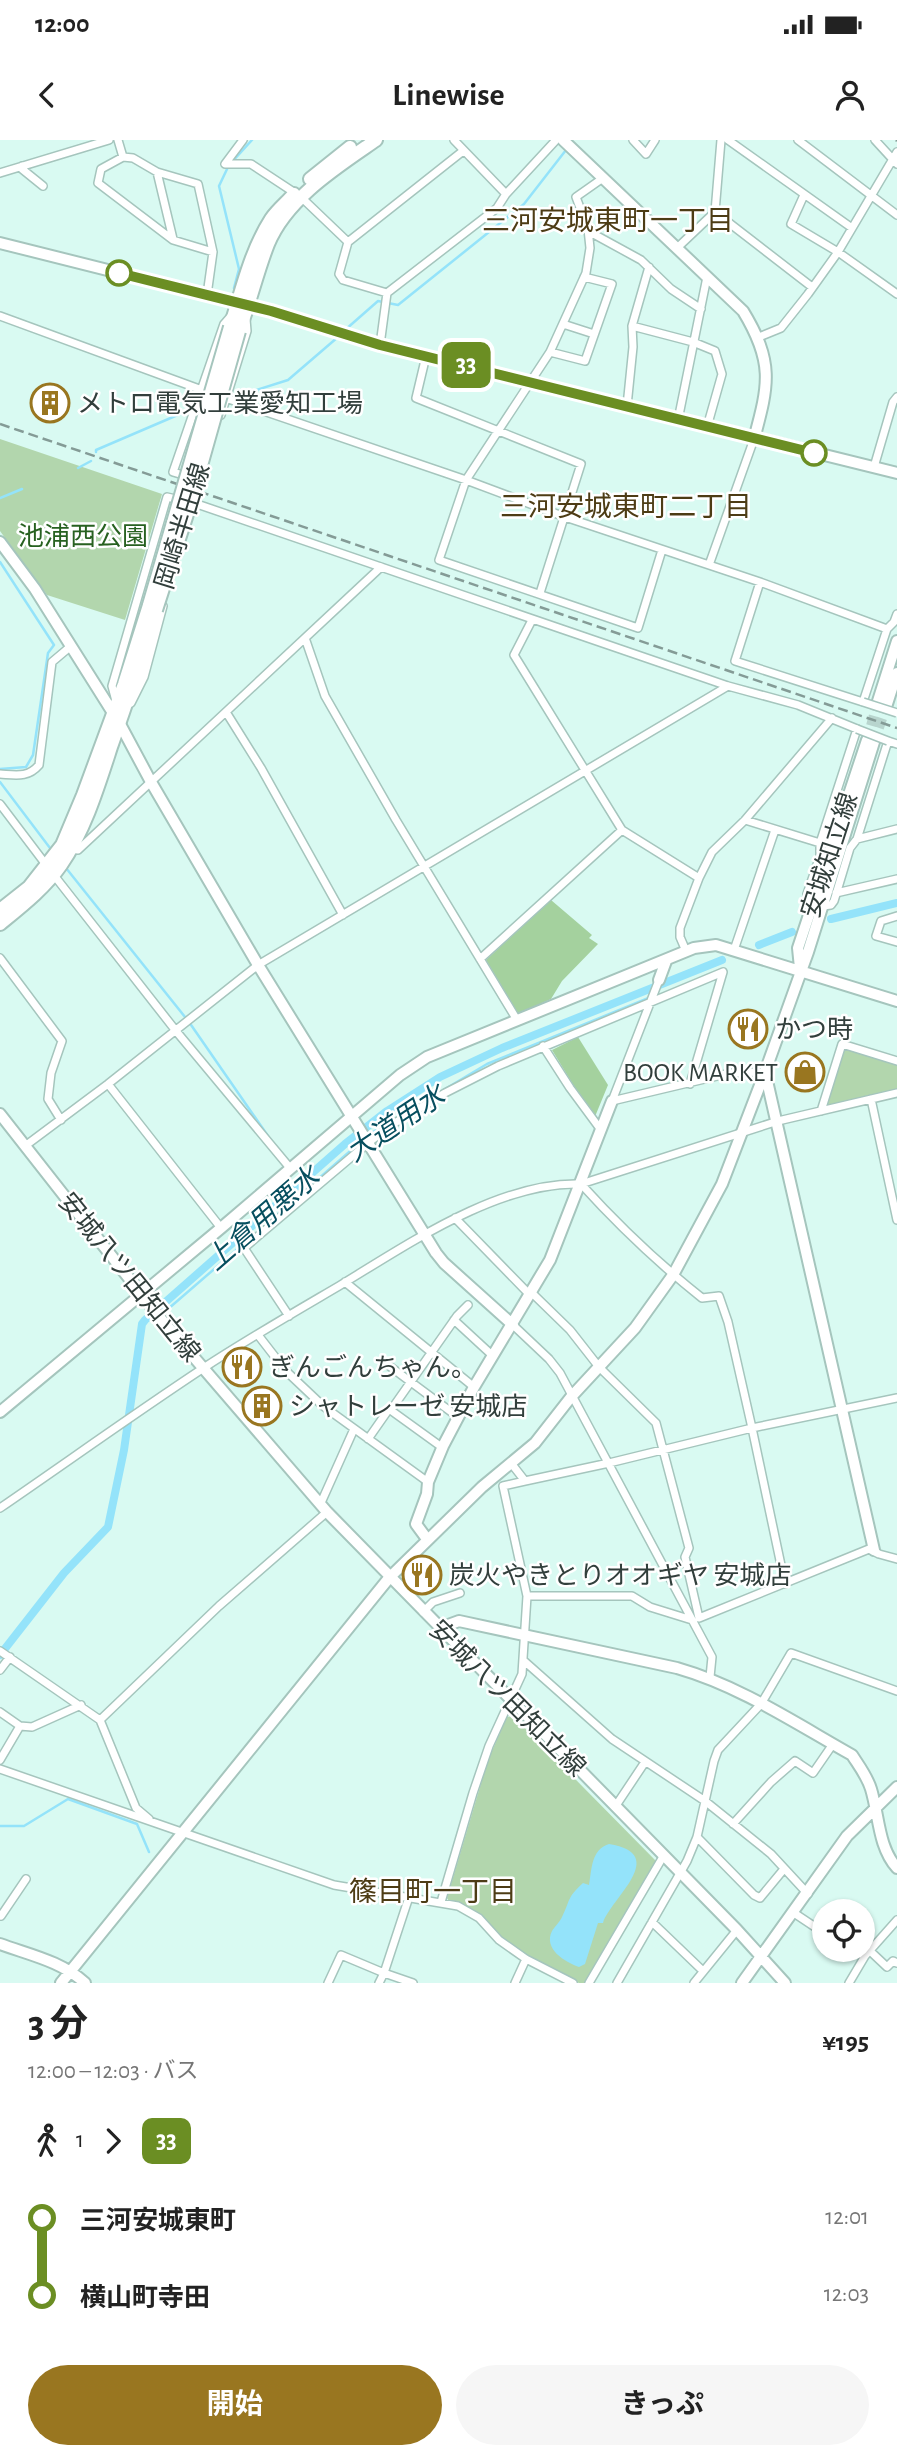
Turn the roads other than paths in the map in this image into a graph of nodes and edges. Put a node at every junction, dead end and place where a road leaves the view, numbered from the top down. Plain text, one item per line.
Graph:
1 (109, 140) edge
2 (118, 140) edge
3 (243, 140) edge
4 (361, 140) edge
5 (376, 140) edge
6 (454, 140) edge
7 (556, 140) edge
8 (563, 140) edge
9 (633, 140) edge
10 (655, 140) edge
11 (721, 140) edge
12 (728, 140) edge
13 (798, 140) edge
14 (876, 140) edge
15 (463, 151) junction
16 (123, 157) junction
17 (895, 158) edge
18 (22, 166) junction
19 (157, 172) junction
20 (0, 173) edge
21 (603, 178) junction
22 (43, 186) dead end
23 (506, 194) junction
24 (804, 195) junction
25 (871, 195) junction
26 (298, 196) junction
27 (715, 212) junction
28 (897, 215) edge
29 (852, 228) junction
30 (588, 231) junction
31 (173, 240) junction
32 (348, 242) junction
33 (0, 243) edge
34 (677, 248) junction
35 (213, 252) junction
36 (838, 252) junction
37 (649, 267) junction
38 (584, 276) junction
39 (707, 277) junction
40 (812, 287) junction
41 (387, 293) junction
42 (897, 294) edge
43 (207, 295) junction
44 (242, 308) junction
45 (701, 309) junction
46 (0, 316) edge
47 (563, 324) junction
48 (632, 326) junction
49 (594, 334) junction
50 (759, 337) junction
51 (693, 342) junction
52 (380, 345) junction
53 (550, 352) junction
54 (426, 356) junction
55 (530, 381) junction
56 (202, 390) junction
57 (897, 397) edge
58 (227, 398) junction
59 (627, 406) junction
60 (678, 420) junction
61 (707, 427) junction
62 (496, 431) junction
63 (754, 439) junction
64 (874, 467) junction
65 (897, 473) edge
66 (466, 480) junction
67 (194, 503) junction
68 (565, 517) junction
69 (0, 542) edge
70 (662, 550) junction
71 (709, 565) junction
72 (381, 567) junction
73 (760, 582) junction
74 (540, 593) junction
75 (897, 614) edge
76 (532, 620) junction
77 (887, 629) junction
78 (305, 638) junction
79 (897, 641) edge
80 (71, 646) junction
81 (897, 673) edge
82 (728, 686) junction
83 (863, 702) junction
84 (118, 712) junction
85 (226, 712) junction
86 (897, 713) edge
87 (832, 718) junction
88 (857, 729) junction
89 (871, 741) tunnel mouth
90 (888, 741) junction
91 (897, 744) edge
92 (584, 772) junction
93 (0, 774) edge
94 (151, 782) junction
95 (0, 804) edge
96 (745, 820) junction
97 (897, 829) edge
98 (622, 830) junction
99 (775, 830) junction
100 (857, 839) junction
101 (820, 843) junction
102 (70, 849) junction
103 (425, 867) junction
104 (50, 870) junction
105 (699, 878) junction
106 (897, 879) edge
107 (836, 893) junction
108 (818, 906) junction
109 (0, 910) edge
110 (343, 915) junction
111 (897, 916) edge
112 (0, 924) edge
113 (897, 942) edge
114 (734, 950) junction
115 (686, 951) junction
116 (0, 958) edge
117 (481, 959) junction
118 (666, 961) junction
119 (258, 965) junction
120 (800, 971) junction
121 (657, 988) joint
122 (897, 1001) edge
123 (652, 1003) junction
124 (517, 1020) junction
125 (176, 1031) junction
126 (543, 1046) junction
127 (897, 1061) edge
128 (765, 1072) junction
129 (108, 1084) junction
130 (690, 1084) junction
131 (897, 1093) edge
132 (871, 1099) junction
133 (612, 1101) junction
134 (821, 1111) junction
135 (0, 1114) edge
136 (61, 1120) junction
137 (354, 1120) junction
138 (778, 1121) junction
139 (601, 1130) junction
140 (741, 1135) junction
141 (367, 1142) junction
142 (25, 1146) junction
143 (290, 1168) junction
144 (581, 1184) junction
145 (455, 1218) junction
146 (897, 1220) edge
147 (221, 1228) junction
148 (424, 1235) junction
149 (673, 1275) junction
150 (345, 1282) junction
151 (142, 1294) junction
152 (531, 1294) junction
153 (468, 1306) dead end
154 (289, 1316) junction
155 (454, 1320) junction
156 (513, 1325) junction
157 (258, 1335) junction
158 (433, 1352) junction
159 (494, 1356) junction
160 (388, 1365) dead end
161 (599, 1367) junction
162 (203, 1368) junction
163 (411, 1382) junction
164 (474, 1387) junction
165 (571, 1397) junction
166 (897, 1398) edge
167 (842, 1409) junction
168 (391, 1410) junction
169 (0, 1412) edge
170 (458, 1417) junction
171 (752, 1428) junction
172 (354, 1429) junction
173 (368, 1439) junction
174 (443, 1448) junction
175 (664, 1450) junction
176 (511, 1463) junction
177 (609, 1463) junction
178 (525, 1481) junction
179 (428, 1482) junction
180 (0, 1508) edge
181 (323, 1509) junction
182 (427, 1539) junction
183 (874, 1550) junction
184 (897, 1559) edge
185 (389, 1578) junction
186 (785, 1584) junction
187 (460, 1593) dead end
188 (527, 1596) junction
189 (423, 1612) junction
190 (695, 1619) junction
191 (440, 1628) junction
192 (524, 1636) junction
193 (5, 1654) edge
194 (523, 1660) junction
195 (0, 1670) edge
196 (710, 1677) junction
197 (897, 1691) edge
198 (510, 1699) junction
199 (761, 1704) junction
200 (82, 1706) junction
201 (0, 1712) edge
202 (100, 1720) junction
203 (20, 1726) junction
204 (833, 1744) junction
205 (0, 1760) edge
206 (645, 1762) junction
207 (0, 1769) edge
208 (897, 1787) edge
209 (705, 1801) junction
210 (615, 1807) junction
211 (875, 1808) junction
212 (152, 1822) junction
213 (733, 1824) junction
214 (181, 1833) junction
215 (697, 1837) junction
216 (664, 1855) junction
217 (897, 1867) edge
218 (784, 1869) junction
219 (680, 1872) junction
220 (26, 1879) dead end
221 (808, 1894) junction
222 (409, 1897) junction
223 (441, 1902) junction
224 (794, 1913) junction
225 (0, 1916) edge
226 (897, 1920) edge
227 (652, 1922) junction
228 (812, 1925) edge
229 (737, 1930) junction
230 (0, 1944) edge
231 (875, 1944) edge
232 (762, 1956) junction
233 (526, 1959) junction
234 (875, 1959) edge
235 (862, 1962) edge
236 (897, 1964) edge
237 (71, 1970) junction
238 (703, 1971) junction
239 (384, 1973) junction
240 (61, 1983) edge
241 (85, 1983) edge
242 (328, 1983) edge
243 (379, 1983) edge
244 (413, 1983) edge
245 (515, 1983) edge
246 (573, 1983) edge
247 (589, 1983) edge
248 (617, 1983) edge
249 (694, 1983) edge
250 (742, 1983) edge
251 (785, 1983) edge
252 (849, 1983) edge

1 - 18 street
2 - 16 street
3 - 26 street
4 - 26 main road, 岡崎半田線
5 - 26 main road, 岡崎半田線
6 - 15 street
7 - 23 street
8 - 21 street
9 - 10 street
11 - 27 street
12 - 24 street
13 - 25 street
14 - 17 street
15 - 23 street
15 - 32 street
16 - 19 street
16 - 31 street
17 - 25 street
18 - 20 street
18 - 22 street
19 - 31 street
19 - 35 street
21 - 30 street
21 - 34 street
23 - 41 street
24 - 29 street
24 - 36 street
25 - 28 street
25 - 29 street
26 - 32 street
26 - 44 main road, 岡崎半田線
27 - 34 street
27 - 40 street
29 - 36 street
30 - 37 street
30 - 38 street
31 - 35 street
32 - 41 street
33 - 43 street
34 - 39 street
35 - 43 street
36 - 40 street
36 - 42 street
37 - 45 street
37 - 48 street
38 - 47 street
38 - 49 street
39 - 45 street
39 - 50 street
40 - 50 street
41 - 52 street
43 - 44 street
44 - 52 street
44 - 56 street
44 - 58 street
44 - 84 main road, 岡崎半田線, bridge
45 - 51 street
46 - 56 street
47 - 49 street
47 - 53 street
48 - 51 street
48 - 59 street
49 - 53 street
50 - 63 street
51 - 60 street
51 - 61 street
52 - 54 street
53 - 55 street
54 - 55 street
54 - 62 street
55 - 59 street
55 - 62 street
56 - 58 street
56 - 58 street
57 - 64 street
58 - 66 street
59 - 60 street
60 - 61 street
61 - 63 street
62 - 66 street
62 - 68 street
63 - 64 street
63 - 71 street
64 - 65 street
66 - 68 street
66 - 74 street
67 - 72 street
67 - 84 street
67 - 84 street
68 - 70 street
68 - 74 street
69 - 80 street
70 - 71 street
70 - 74 street
71 - 73 street
72 - 76 street
72 - 78 street
73 - 77 street
73 - 83 street
75 - 77 street
76 - 82 street
76 - 92 street
77 - 83 street
78 - 85 street
78 - 103 street
79 - 81 street
80 - 84 street
80 - 93 street
82 - 87 street
82 - 92 street
83 - 86 street, bridge
84 - 94 street
84 - 102 main road, 岡崎半田線
84 - 104 main road, 岡崎半田線
85 - 94 street
85 - 110 street
87 - 88 street
87 - 96 street
88 - 90 street, bridge
88 - 101 street
89 - 108 street, 安城知立線
90 - 91 street
90 - 100 street
92 - 98 street
92 - 103 street
94 - 102 street
94 - 119 street
95 - 104 street
96 - 99 street
96 - 105 street
97 - 100 street
98 - 105 street
98 - 117 street
99 - 101 street
99 - 114 street
100 - 107 street
101 - 108 street
102 - 104 main road, 岡崎半田線
103 - 110 street
103 - 117 street
104 - 109 main road, 岡崎半田線
104 - 112 main road, 岡崎半田線
104 - 125 street
105 - 115 street
106 - 107 street
107 - 108 street
108 - 120 street, 安城知立線
110 - 119 street
111 - 113 street
114 - 115 street
114 - 120 street
115 - 118 street
116 - 136 street
117 - 124 street
118 - 121 street
118 - 124 street
119 - 125 street
119 - 137 street
120 - 122 street
120 - 128 street, 安城知立線
121 - 123 street
123 - 126 street
123 - 130 street
123 - 133 street
124 - 137 street
125 - 129 street
125 - 143 street
126 - 139 street
126 - 141 street
127 - 134 street
128 - 130 street
128 - 138 street
128 - 140 street, 安城知立線
129 - 136 street
129 - 147 street
130 - 133 street
131 - 132 street
132 - 134 street
132 - 146 street
133 - 139 street
134 - 138 street
135 - 142 street, 安城八ツ田知立線
136 - 142 street
137 - 141 street
137 - 143 street
138 - 140 street
138 - 167 street
139 - 144 street
140 - 144 street
140 - 149 street, 安城知立線
141 - 148 street
141 - 154 street
142 - 151 street, 安城八ツ田知立線
143 - 147 street
144 - 145 street
144 - 149 street
144 - 152 street
145 - 148 street
145 - 152 street
147 - 151 street
148 - 150 street
148 - 156 street
149 - 161 street, 安城知立線
149 - 171 street
150 - 154 street
150 - 158 street
151 - 162 street, 安城八ツ田知立線
151 - 169 street
152 - 156 street
152 - 161 street
153 - 155 street
154 - 157 street
155 - 158 street
155 - 159 street
156 - 159 street
156 - 165 street
157 - 162 street
157 - 172 street
158 - 163 street
158 - 164 street
159 - 164 street
160 - 163 street
161 - 165 street, 安城知立線
161 - 175 street
162 - 180 street
162 - 181 street, 安城八ツ田知立線
163 - 168 street
163 - 170 street
164 - 170 street
165 - 176 street, 安城知立線
165 - 177 street
166 - 167 street
167 - 171 street
167 - 183 street
168 - 173 street
168 - 174 street
170 - 174 street
171 - 175 street
171 - 186 street
172 - 173 street
172 - 181 street
173 - 179 street
174 - 179 street
175 - 177 street
175 - 190 street
176 - 178 street
176 - 182 street, 安城知立線
177 - 178 street
177 - 190 street
178 - 188 street
179 - 182 street
181 - 185 street, 安城八ツ田知立線
181 - 202 street
182 - 185 street, 安城知立線
183 - 184 street
183 - 186 street
185 - 189 street, 安城八ツ田知立線
185 - 214 street, 安城知立線
186 - 190 street
187 - 189 street
188 - 190 street
188 - 192 street
189 - 191 street, 安城八ツ田知立線
190 - 196 street
191 - 192 street
191 - 198 street, 安城八ツ田知立線
192 - 194 street
192 - 196 street
193 - 195 street
193 - 200 street
194 - 198 street
194 - 206 street
196 - 199 street
197 - 199 street
198 - 210 street, 安城八ツ田知立線
198 - 223 street
199 - 204 street
199 - 209 street
200 - 202 street
200 - 203 street
201 - 203 street
202 - 212 street
203 - 205 street
204 - 211 street
204 - 213 street
206 - 209 street
206 - 210 street
207 - 212 street
208 - 211 street
209 - 213 street
209 - 215 street
210 - 216 street, 安城八ツ田知立線
211 - 217 street
211 - 221 street
212 - 214 street
213 - 218 street
214 - 222 street
214 - 237 street, 安城知立線
215 - 218 street
215 - 219 street
216 - 219 street, 安城八ツ田知立線
216 - 247 street
218 - 221 street
219 - 227 street
219 - 229 street, 安城八ツ田知立線
220 - 225 street
221 - 224 street
222 - 223 street
222 - 239 street
223 - 233 street
224 - 228 street
224 - 232 street
226 - 231 street
227 - 238 street
227 - 248 street
229 - 232 street, 安城八ツ田知立線
229 - 238 street
230 - 237 street
232 - 250 street
232 - 251 street, 安城八ツ田知立線
233 - 245 street
233 - 246 street
234 - 236 street
235 - 252 street
237 - 240 street, 安城知立線
237 - 241 street
238 - 249 street
239 - 242 street
239 - 243 street
239 - 244 street

